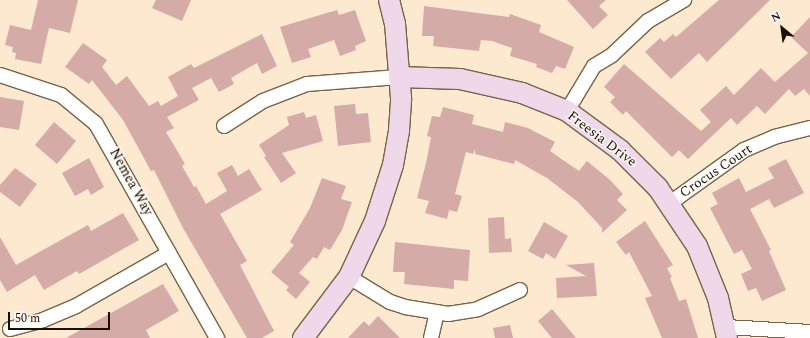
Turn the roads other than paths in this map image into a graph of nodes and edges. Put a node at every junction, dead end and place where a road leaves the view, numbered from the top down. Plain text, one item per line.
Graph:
1 (389, 0) edge
2 (684, 0) edge
3 (0, 75) edge
4 (399, 77) junction
5 (567, 111) junction
6 (224, 126) dead end
7 (810, 128) edge
8 (670, 203) junction
9 (169, 253) junction
10 (349, 277) junction
11 (520, 290) dead end
12 (437, 313) junction
13 (10, 328) dead end
14 (810, 332) edge
15 (727, 333) edge
16 (217, 338) edge
17 (303, 338) edge
18 (431, 338) edge

1 - 4 street
2 - 5 street
3 - 9 street, Nemea Way
4 - 5 street, Freesia Drive
4 - 6 street
4 - 10 street
5 - 8 street, Freesia Drive
7 - 8 street, Crocus Court
8 - 15 street, Freesia Drive
9 - 13 street
9 - 16 street, Nemea Way
10 - 12 street
10 - 17 street
11 - 12 street
12 - 18 street
14 - 15 street

